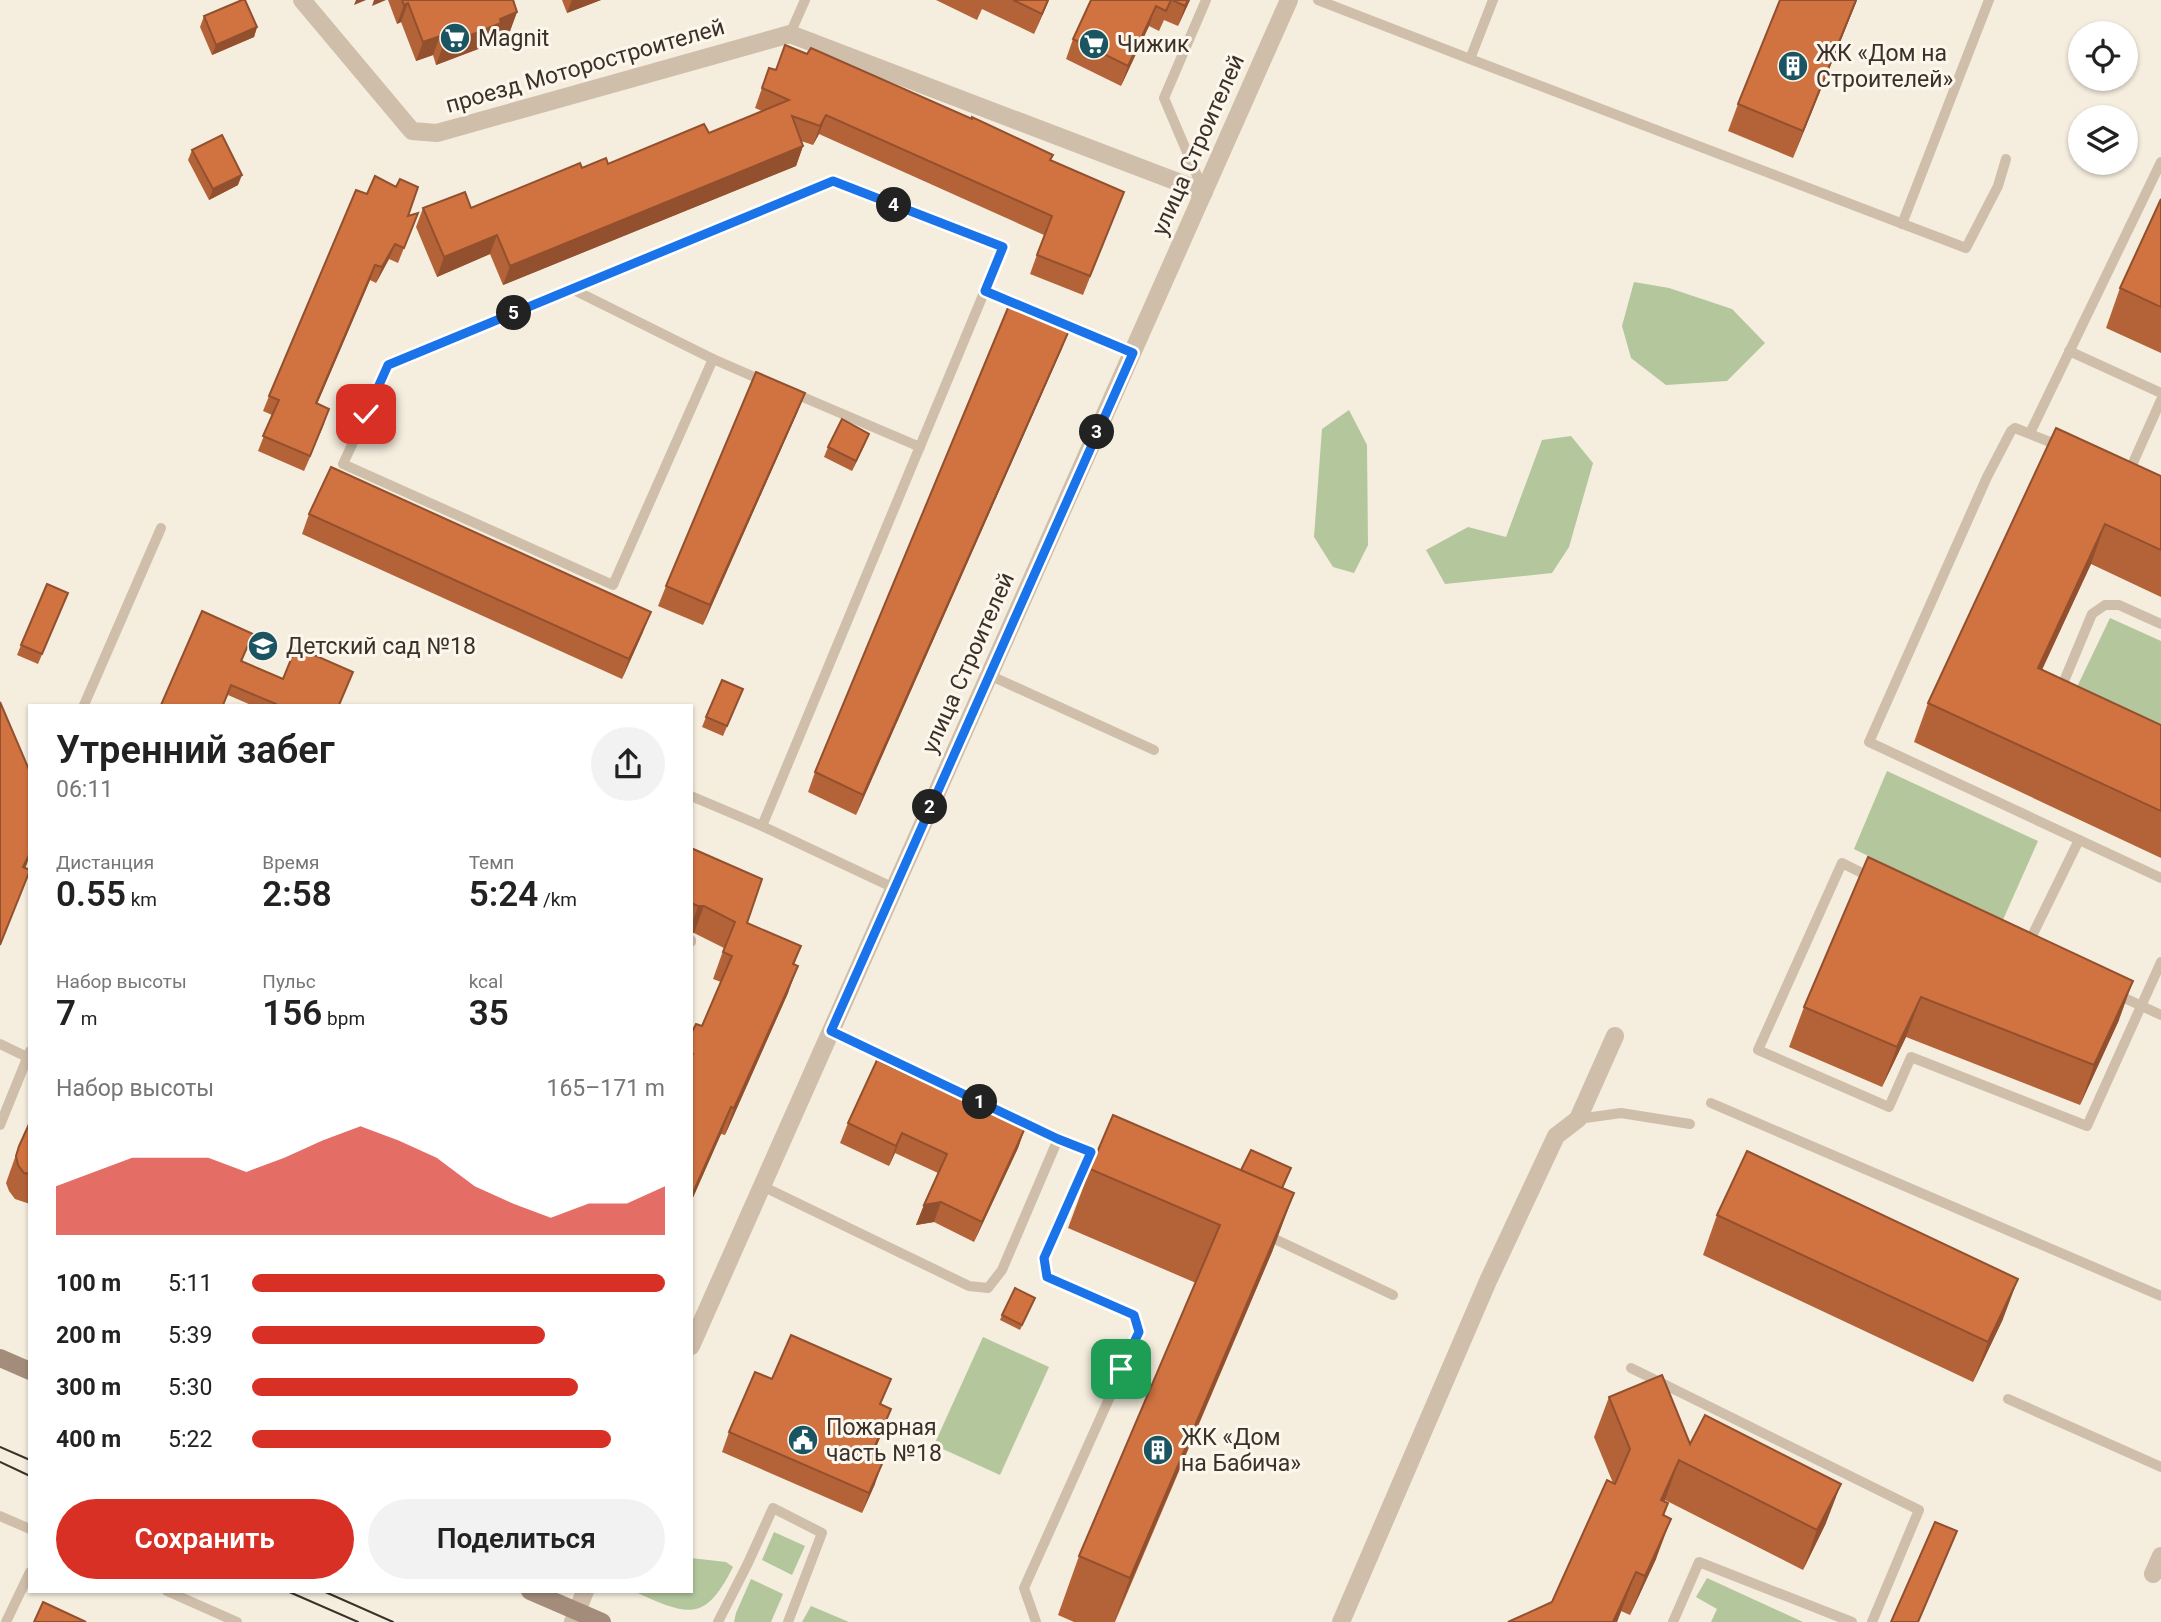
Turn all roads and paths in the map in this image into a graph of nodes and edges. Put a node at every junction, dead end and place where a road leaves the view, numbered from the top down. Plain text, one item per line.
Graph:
1 (302, 0) edge
2 (805, 0) edge
3 (1206, 0) edge
4 (1289, 0) edge
5 (1318, 0) edge
6 (1493, 0) edge
7 (1989, 0) edge
8 (790, 34) junction
9 (1470, 59) junction
10 (2006, 159) dead end
11 (2161, 162) edge
12 (1204, 192) junction
13 (1902, 224) junction
14 (572, 289) junction
15 (985, 291) junction
16 (2069, 351) junction
17 (1133, 353) junction
18 (713, 359) junction
19 (2161, 393) edge
20 (2161, 400) edge
21 (2030, 433) junction
22 (920, 447) junction
23 (2066, 449) edge
24 (2115, 471) edge
25 (2127, 476) junction
26 (2139, 481) edge
27 (161, 528) dead end
28 (2161, 624) edge
29 (989, 675) junction
30 (2067, 701) edge
31 (84, 704) edge
32 (1154, 750) dead end
33 (693, 797) edge
34 (762, 826) junction
35 (2079, 840) junction
36 (2161, 878) edge
37 (1887, 885) edge
38 (894, 888) junction
39 (2013, 946) edge
40 (2024, 951) junction
41 (2036, 957) edge
42 (2161, 962) edge
43 (2107, 989) edge
44 (2142, 1006) junction
45 (2161, 1015) edge
46 (831, 1031) junction
47 (1615, 1036) dead end
48 (0, 1044) edge
49 (28, 1054) edge
50 (1711, 1103) dead end
51 (1578, 1119) junction
52 (1690, 1124) dead end
53 (0, 1125) edge
54 (1058, 1139) junction
55 (1091, 1152) junction
56 (1116, 1164) edge
57 (762, 1186) junction
58 (1254, 1230) edge
59 (1393, 1295) dead end
60 (2161, 1296) edge
61 (693, 1341) edge
62 (0, 1358) edge
63 (1631, 1368) dead end
64 (28, 1370) edge
65 (2008, 1399) dead end
66 (2161, 1467) edge
67 (0, 1516) edge
68 (28, 1528) edge
69 (2161, 1556) edge
70 (28, 1576) edge
71 (2157, 1576) edge
72 (172, 1593) edge
73 (533, 1593) edge
74 (584, 1593) edge
75 (575, 1617) edge
76 (5, 1622) edge
77 (237, 1622) edge
78 (602, 1622) edge
79 (718, 1622) edge
80 (788, 1622) edge
81 (1036, 1622) edge
82 (1341, 1622) edge
83 (1673, 1622) edge
84 (1852, 1622) edge
85 (1872, 1622) edge

1 - 8 street, проезд Моторостроителей
2 - 8 lane
3 - 12 lane
4 - 12 street, улица Строителей
5 - 9 lane
6 - 9 lane
7 - 13 lane
8 - 12 street
9 - 13 lane
10 - 13 lane
11 - 16 lane
12 - 17 street, улица Строителей
14 - 15 lane
14 - 18 lane
14 - 18 lane
15 - 17 lane
15 - 22 lane
16 - 19 lane
16 - 21 lane
17 - 29 street, улица Строителей
18 - 22 lane
20 - 25 lane
21 - 23 lane
21 - 35 lane
22 - 34 lane
24 - 25 lane
25 - 26 lane
27 - 31 lane
28 - 30 lane
29 - 32 lane
29 - 38 street, улица Строителей
33 - 34 lane
34 - 38 lane
35 - 36 lane
35 - 40 lane
37 - 44 lane
38 - 46 street, улица Строителей
39 - 40 lane
40 - 41 lane
42 - 44 lane
43 - 44 lane
44 - 45 lane
46 - 54 lane
46 - 57 street, улица Строителей
47 - 51 street
48 - 49 lane
49 - 53 lane
50 - 60 lane
51 - 52 lane
51 - 82 street
54 - 55 lane
54 - 57 lane
55 - 56 lane
55 - 81 lane
57 - 61 street, улица Строителей
58 - 59 lane
62 - 64 street
63 - 85 lane
65 - 66 lane
67 - 68 lane
69 - 71 street
70 - 76 lane
72 - 77 lane
73 - 75 street
74 - 75 street
75 - 78 street
79 - 80 lane
83 - 84 lane

